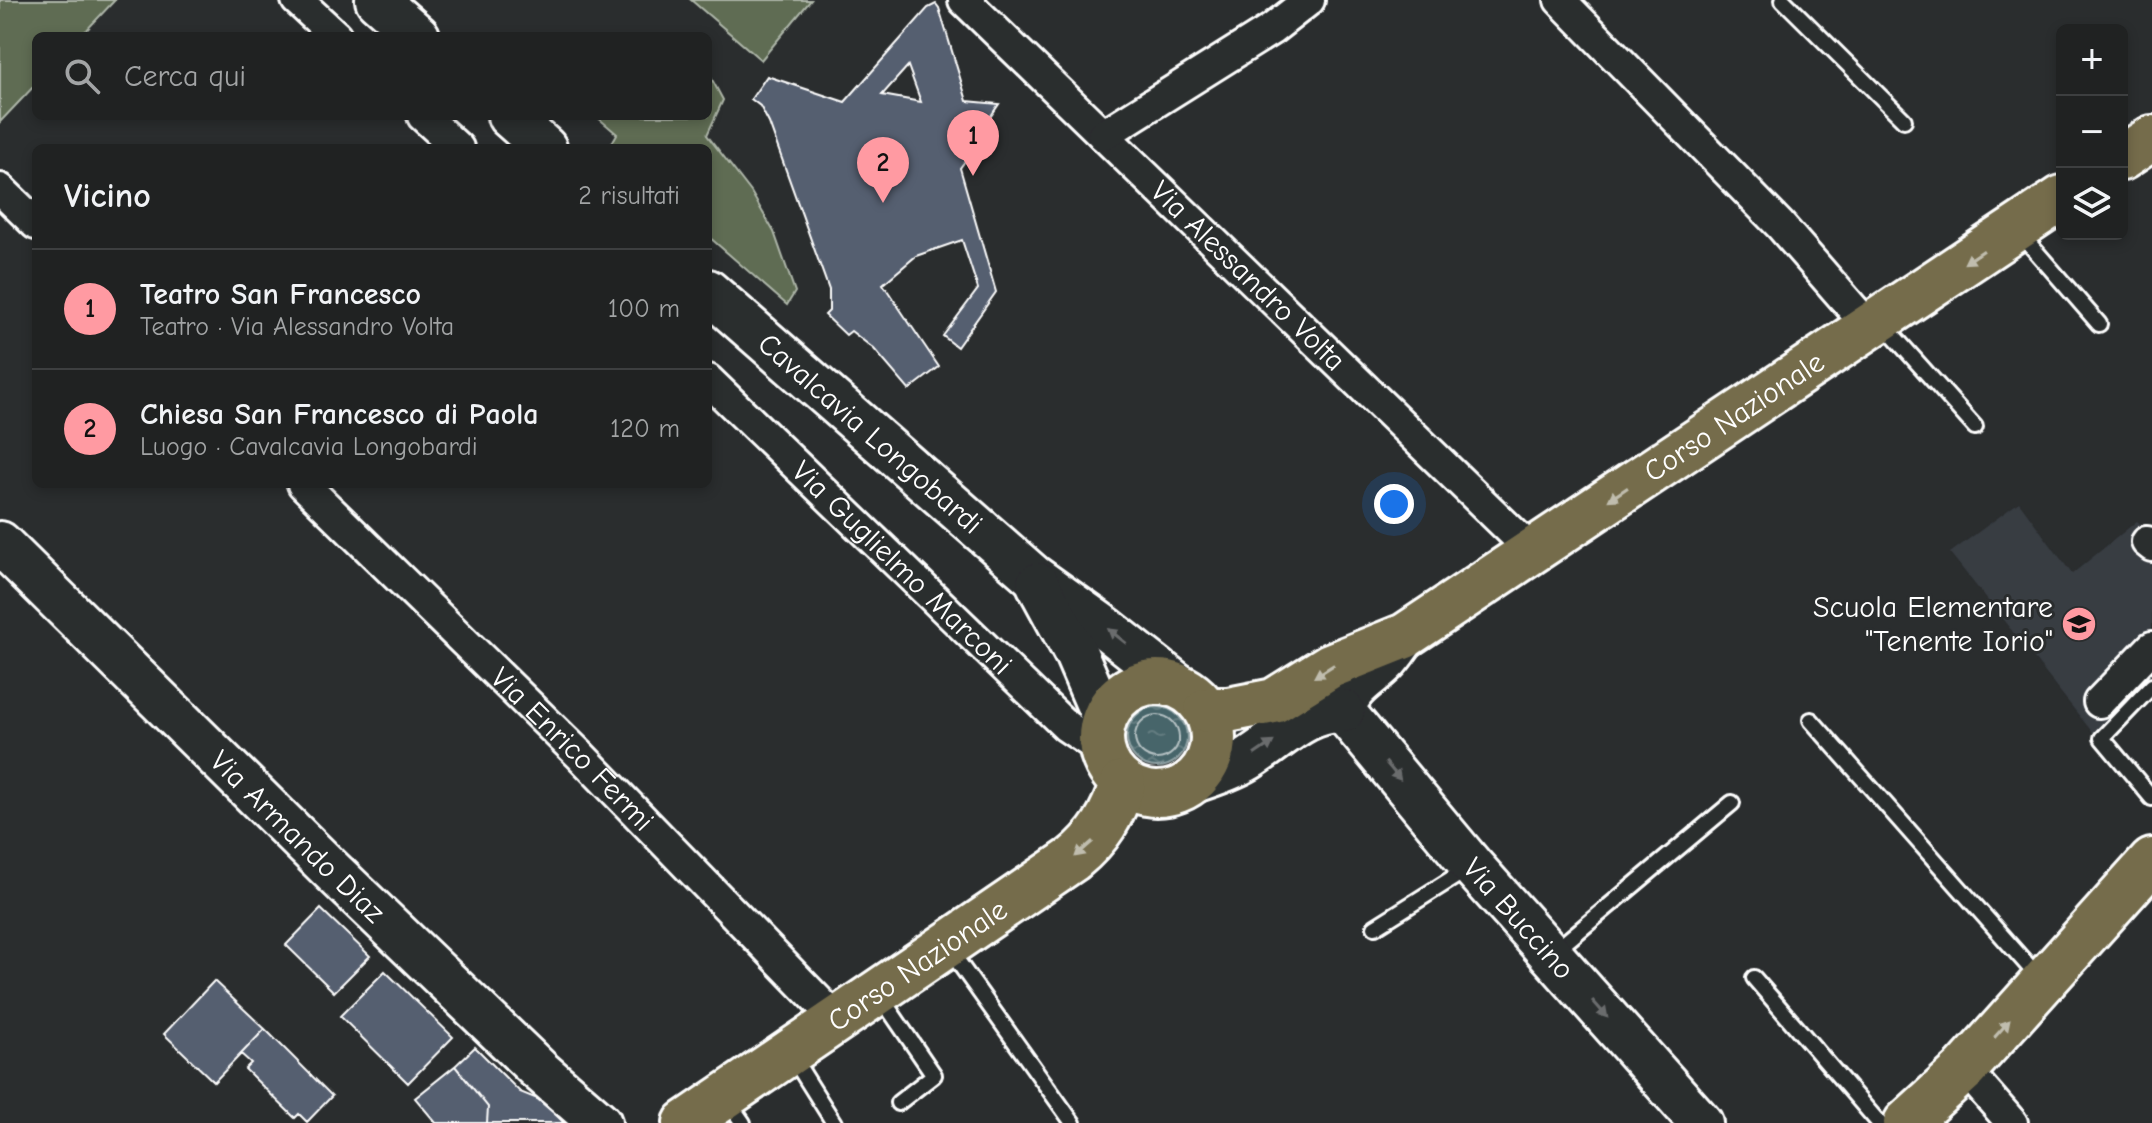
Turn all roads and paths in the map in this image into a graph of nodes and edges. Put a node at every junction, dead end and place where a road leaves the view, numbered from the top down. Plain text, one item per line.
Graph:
1 (297, 0) edge
2 (377, 0) edge
3 (964, 0) edge
4 (1309, 0) edge
5 (1560, 0) edge
6 (1783, 0) edge
7 (332, 32) edge
8 (413, 32) edge
9 (427, 120) edge
10 (514, 120) edge
11 (1904, 120) dead end
12 (1103, 135) junction
13 (2152, 138) edge
14 (454, 144) edge
15 (540, 144) edge
16 (2128, 154) edge
17 (0, 189) edge
18 (2056, 202) edge
19 (32, 220) edge
20 (2016, 229) junction
21 (712, 295) edge
22 (1874, 323) junction
23 (2099, 324) dead end
24 (712, 384) edge
25 (1975, 427) dead end
26 (307, 488) edge
27 (0, 543) edge
28 (1532, 551) junction
29 (1033, 576) junction
30 (1405, 636) junction
31 (2152, 647) edge
32 (2152, 686) edge
33 (1193, 698) junction
34 (2099, 702) dead end
35 (1343, 711) junction
36 (1811, 720) dead end
37 (1110, 751) junction
38 (1194, 781) junction
39 (2152, 798) edge
40 (1732, 803) dead end
41 (2152, 861) edge
42 (1472, 866) junction
43 (1375, 927) dead end
44 (946, 946) junction
45 (1552, 954) junction
46 (1754, 978) dead end
47 (2044, 983) junction
48 (878, 992) junction
49 (837, 1020) junction
50 (789, 1052) junction
51 (1965, 1069) junction
52 (898, 1103) dead end
53 (734, 1110) edge
54 (1068, 1117) edge
55 (600, 1123) edge
56 (686, 1123) edge
57 (834, 1123) edge
58 (1083, 1123) edge
59 (1701, 1123) edge
60 (1879, 1123) edge
61 (1906, 1123) edge
62 (2012, 1123) edge

1 - 7 street
2 - 8 street
3 - 12 street, Via Alessandro Volta
4 - 12 street
5 - 22 street
6 - 11 lane
9 - 14 street
10 - 15 street
12 - 28 street, Via Alessandro Volta
13 - 16 main road
17 - 19 street
18 - 20 main road, Corso Nazionale
20 -> 22 main road, Corso Nazionale
20 - 23 lane
21 - 29 street, Cavalcavia Longobardi
22 - 25 lane
22 -> 28 main road, Corso Nazionale
24 - 37 street, Via Guglielmo Marconi
26 - 49 street, Via Enrico Fermi
27 - 55 street, Via Armando Diaz
28 - 30 main road, Corso Nazionale
33 -> 29 street, Cavalcavia Longobardi
29 - 37 street, Cavalcavia Longobardi
30 -> 33 main road, Corso Nazionale
30 - 35 street, Corso Nazionale
31 - 34 street
32 - 39 lane
33 - 37 main road, Corso Nazionale
33 - 38 main road
38 -> 35 street
35 -> 42 street, Via Buccino
36 - 47 lane
37 - 38 main road
37 -> 44 main road, Corso Nazionale
40 - 45 lane
41 - 47 main road
42 - 43 lane
42 - 45 street, Via Buccino
44 - 48 main road, Corso Nazionale
44 - 54 lane
45 -> 59 street, Via Buccino
46 - 60 lane
51 -> 47 main road
48 - 49 main road, Corso Nazionale
48 - 52 lane
49 - 50 main road, Corso Nazionale
50 - 53 main road, Corso Nazionale
50 - 57 lane
51 - 61 main road
51 - 62 street
53 - 56 main road, Corso Nazionale
54 - 58 lane

